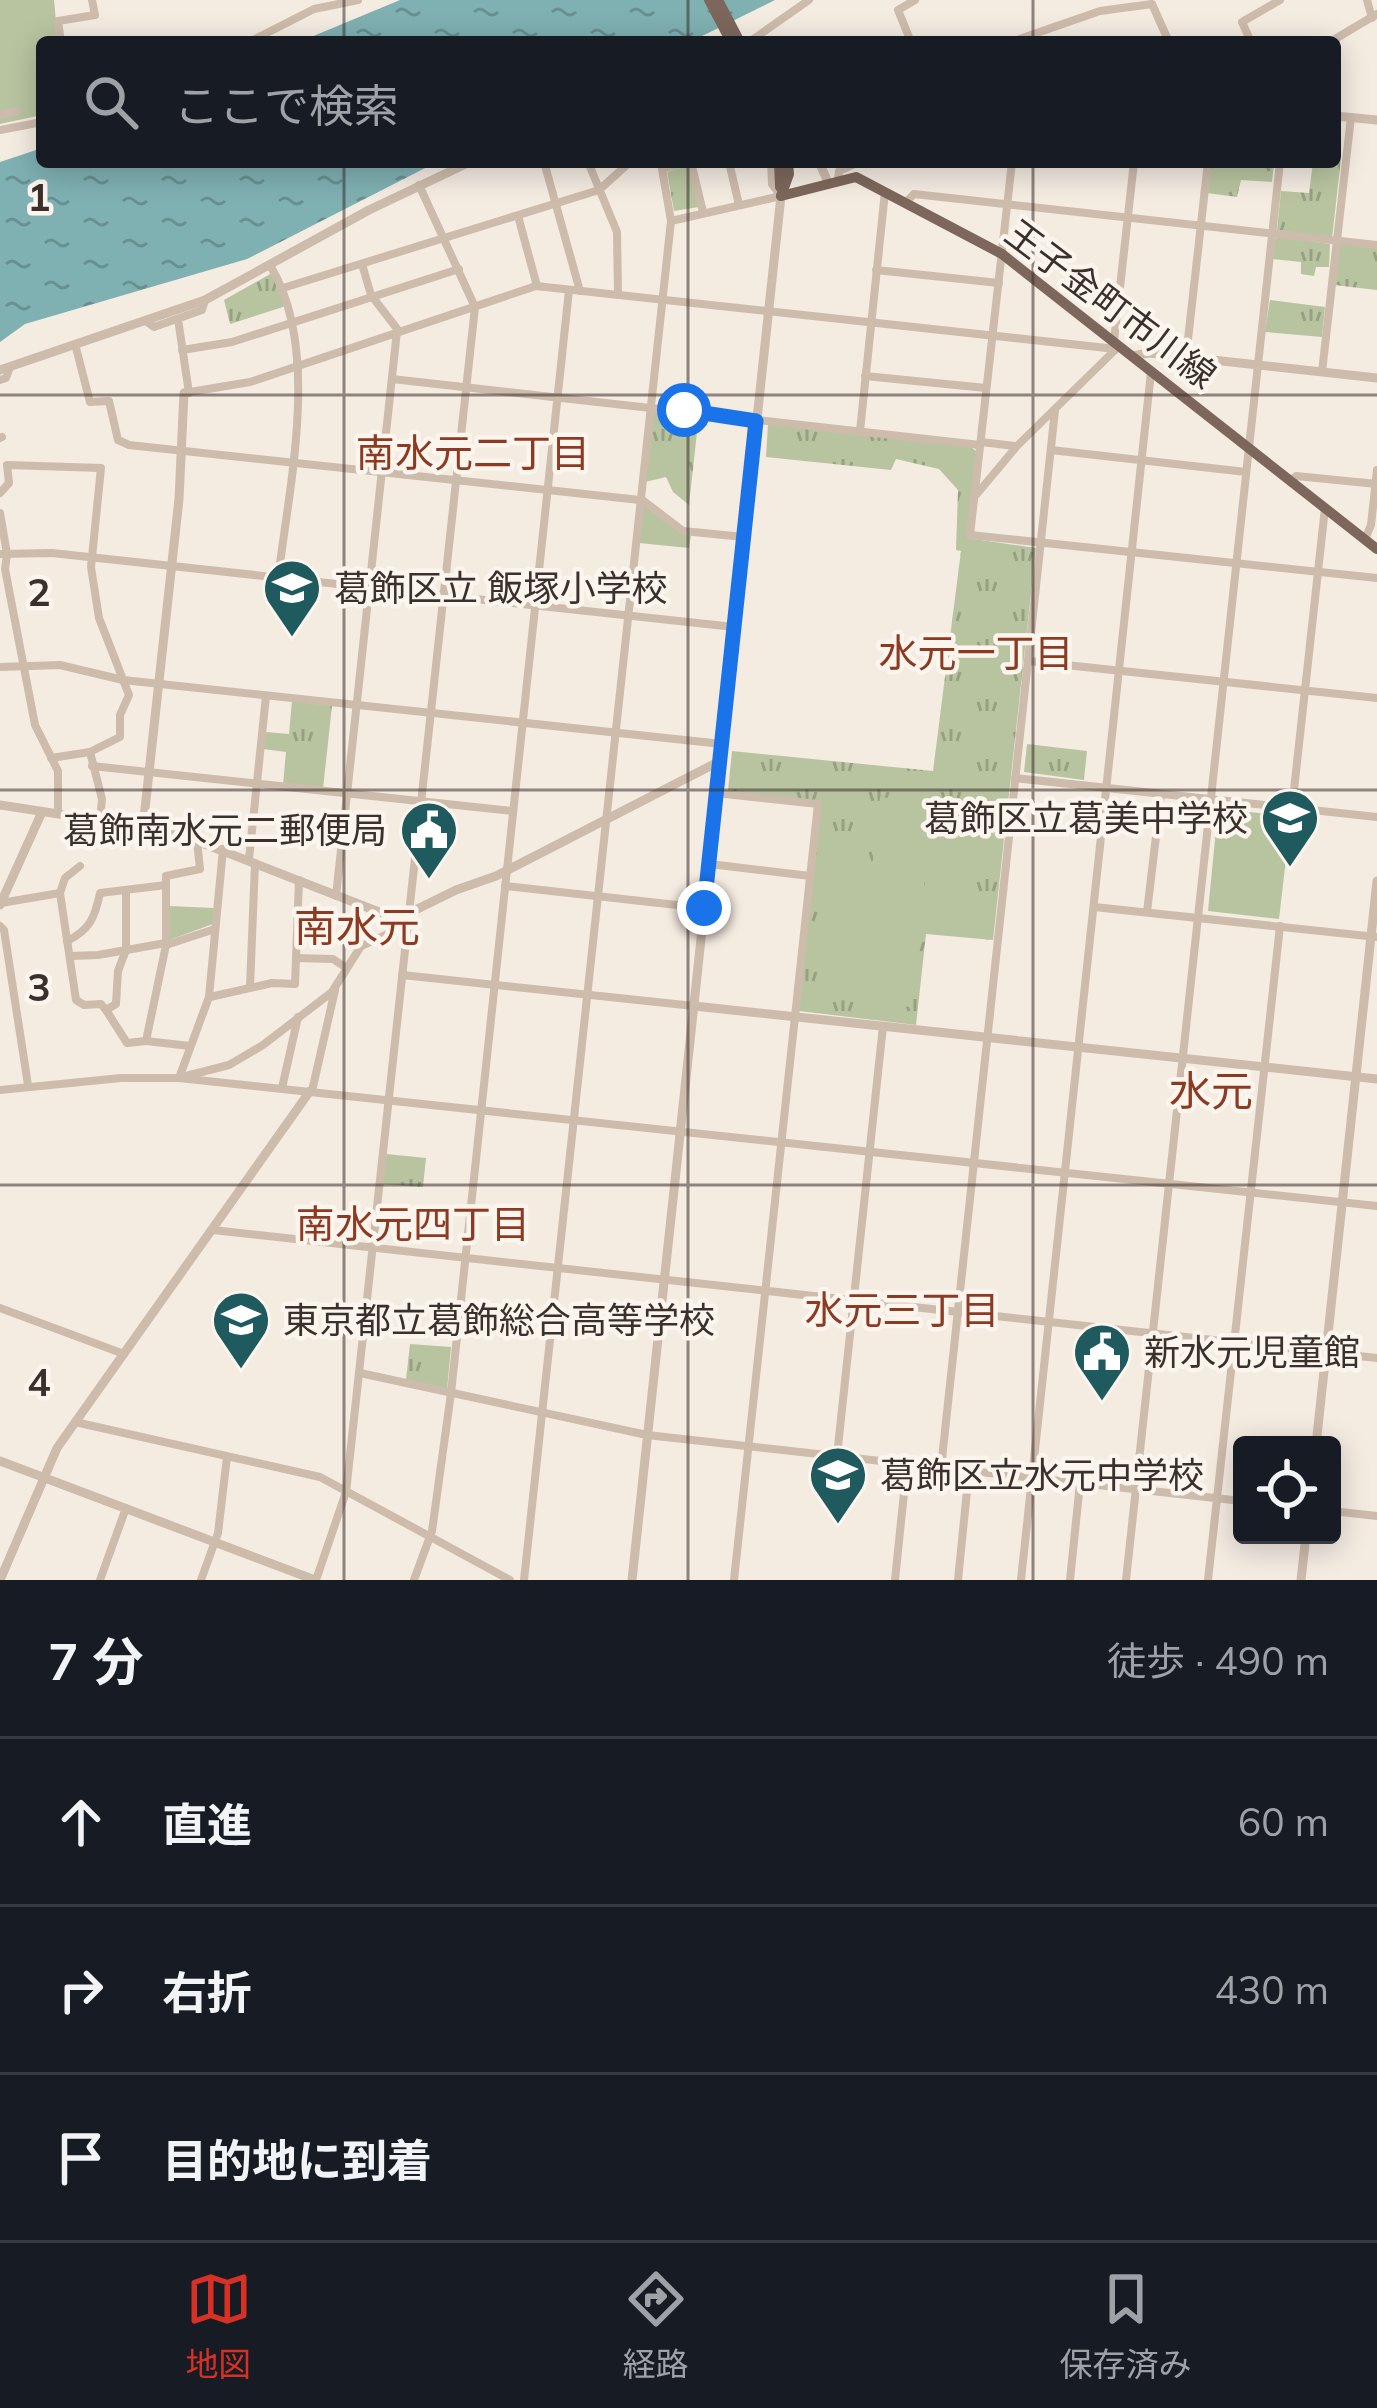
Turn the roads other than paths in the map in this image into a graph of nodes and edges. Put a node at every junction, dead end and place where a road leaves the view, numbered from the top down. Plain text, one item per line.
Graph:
1 (92, 0) edge
2 (358, 0) edge
3 (713, 0) edge
4 (808, 0) edge
5 (915, 0) edge
6 (1280, 0) edge
7 (1367, 0) edge
8 (313, 4) edge
9 (1374, 16) edge
10 (61, 36) edge
11 (259, 36) edge
12 (740, 36) edge
13 (754, 36) edge
14 (909, 36) edge
15 (1028, 36) edge
16 (1166, 36) edge
17 (1248, 36) edge
18 (1340, 36) edge
19 (16, 111) dead end
20 (0, 115) edge
21 (1341, 116) edge
22 (1351, 117) junction
23 (1377, 120) edge
24 (36, 123) edge
25 (0, 130) edge
26 (457, 168) edge
27 (546, 168) edge
28 (589, 168) edge
29 (623, 168) edge
30 (666, 168) edge
31 (692, 168) edge
32 (731, 168) edge
33 (784, 168) edge
34 (824, 168) edge
35 (842, 168) edge
36 (1011, 168) edge
37 (1133, 168) edge
38 (1207, 168) edge
39 (1279, 168) edge
40 (833, 180) junction
41 (419, 185) junction
42 (598, 190) junction
43 (885, 191) junction
44 (781, 196) junction
45 (907, 199) junction
46 (556, 205) junction
47 (739, 205) junction
48 (1007, 205) junction
49 (703, 212) junction
50 (518, 216) junction
51 (1128, 218) junction
52 (671, 220) junction
53 (1201, 226) junction
54 (1272, 234) junction
55 (443, 239) junction
56 (1337, 241) junction
57 (1377, 244) edge
58 (1002, 254) junction
59 (362, 264) junction
60 (271, 267) junction
61 (459, 269) junction
62 (876, 270) junction
63 (999, 284) junction
64 (537, 286) junction
65 (283, 288) junction
66 (574, 290) junction
67 (371, 295) junction
68 (618, 296) junction
69 (205, 300) junction
70 (662, 300) junction
71 (475, 307) junction
72 (768, 311) junction
73 (178, 319) junction
74 (144, 320) junction
75 (291, 322) junction
76 (870, 322) junction
77 (397, 330) junction
78 (993, 336) junction
79 (75, 344) junction
80 (1116, 345) junction
81 (182, 350) junction
82 (1132, 356) junction
83 (1186, 357) junction
84 (1258, 365) junction
85 (300, 366) junction
86 (5, 369) edge
87 (1151, 372) junction
88 (1322, 372) junction
89 (865, 376) junction
90 (1377, 378) edge
91 (392, 379) junction
92 (0, 380) edge
93 (466, 386) junction
94 (986, 388) junction
95 (187, 393) junction
96 (557, 397) junction
97 (651, 407) junction
98 (1054, 410) junction
99 (756, 421) junction
100 (860, 431) junction
101 (980, 443) junction
102 (1017, 446) junction
103 (1249, 447) junction
104 (182, 449) junction
105 (1050, 450) junction
106 (291, 461) junction
107 (1141, 461) junction
108 (1377, 470) edge
109 (382, 471) junction
110 (1246, 472) junction
111 (456, 480) junction
112 (1290, 481) junction
113 (1376, 484) edge
114 (547, 490) junction
115 (0, 493) edge
116 (975, 496) junction
117 (640, 499) junction
118 (1325, 508) junction
119 (0, 513) edge
120 (744, 537) junction
121 (1364, 539) junction
122 (1040, 542) junction
123 (1377, 549) edge
124 (1132, 552) junction
125 (3, 554) edge
126 (90, 559) junction
127 (1237, 563) junction
128 (171, 568) junction
129 (1317, 572) junction
130 (1377, 578) edge
131 (278, 579) junction
132 (369, 589) junction
133 (444, 597) junction
134 (534, 607) junction
135 (628, 616) junction
136 (734, 627) junction
137 (1028, 661) junction
138 (26, 664) junction
139 (0, 667) edge
140 (1119, 670) junction
141 (123, 680) junction
142 (1223, 681) junction
143 (159, 684) junction
144 (1305, 690) junction
145 (266, 696) junction
146 (1377, 698) edge
147 (357, 705) junction
148 (431, 713) junction
149 (522, 723) junction
150 (615, 733) junction
151 (722, 744) junction
152 (90, 752) junction
153 (51, 758) junction
154 (720, 761) junction
155 (92, 766) junction
156 (149, 772) junction
157 (1015, 778) junction
158 (256, 784) junction
159 (1106, 787) junction
160 (716, 793) junction
161 (347, 794) junction
162 (1161, 794) junction
163 (1210, 799) junction
164 (422, 802) junction
165 (0, 805) edge
166 (1292, 808) junction
167 (512, 811) junction
168 (42, 812) junction
169 (58, 814) junction
170 (606, 817) junction
171 (1377, 817) edge
172 (100, 821) junction
173 (143, 827) junction
174 (197, 841) junction
175 (223, 849) junction
176 (252, 860) junction
177 (709, 865) junction
178 (80, 866) dead end
179 (507, 870) junction
180 (810, 876) junction
181 (299, 880) junction
182 (1377, 881) edge
183 (166, 885) junction
184 (505, 886) junction
185 (126, 890) junction
186 (60, 892) junction
187 (336, 896) junction
188 (598, 896) junction
189 (0, 904) edge
190 (1094, 907) junction
191 (704, 908) junction
192 (410, 911) junction
193 (1148, 912) junction
194 (1198, 918) junction
195 (397, 919) junction
196 (0, 926) edge
197 (1280, 926) junction
198 (215, 929) junction
199 (1374, 936) edge
200 (67, 941) junction
201 (166, 944) junction
202 (126, 950) junction
203 (71, 956) junction
204 (296, 958) junction
205 (346, 967) junction
206 (402, 975) junction
207 (337, 983) junction
208 (494, 985) junction
209 (250, 987) junction
210 (586, 995) junction
211 (209, 997) junction
212 (694, 1006) junction
213 (106, 1010) junction
214 (299, 1015) junction
215 (795, 1016) junction
216 (883, 1026) junction
217 (987, 1037) junction
218 (146, 1041) junction
219 (190, 1046) junction
220 (1079, 1047) junction
221 (1183, 1058) junction
222 (1264, 1067) junction
223 (1356, 1077) junction
224 (179, 1078) junction
225 (1377, 1079) edge
226 (28, 1085) junction
227 (282, 1088) junction
228 (0, 1090) edge
229 (311, 1091) junction
230 (389, 1099) junction
231 (481, 1109) junction
232 (573, 1119) junction
233 (680, 1131) junction
234 (782, 1142) junction
235 (870, 1151) junction
236 (974, 1162) junction
237 (1065, 1172) junction
238 (1169, 1184) junction
239 (1251, 1192) junction
240 (1342, 1202) junction
241 (1377, 1206) edge
242 (212, 1230) junction
243 (373, 1247) junction
244 (465, 1257) junction
245 (557, 1267) junction
246 (664, 1279) junction
247 (765, 1291) junction
248 (854, 1300) junction
249 (0, 1308) edge
250 (957, 1312) junction
251 (1048, 1322) junction
252 (1153, 1333) junction
253 (1234, 1342) junction
254 (1326, 1352) junction
255 (124, 1354) junction
256 (1377, 1358) edge
257 (359, 1372) junction
258 (451, 1393) junction
259 (542, 1412) junction
260 (75, 1422) junction
261 (647, 1435) junction
262 (1317, 1436) edge
263 (748, 1447) junction
264 (837, 1456) junction
265 (227, 1457) junction
266 (0, 1461) edge
267 (907, 1464) junction
268 (941, 1468) junction
269 (969, 1471) junction
270 (45, 1478) junction
271 (1032, 1478) junction
272 (1080, 1484) junction
273 (1136, 1489) junction
274 (346, 1492) junction
275 (1217, 1498) junction
276 (1233, 1500) edge
277 (126, 1508) junction
278 (1341, 1511) edge
279 (1377, 1516) edge
280 (430, 1537) junction
281 (214, 1542) junction
282 (1305, 1544) edge
283 (0, 1580) edge
284 (100, 1580) edge
285 (201, 1580) edge
286 (316, 1580) edge
287 (414, 1580) edge
288 (510, 1580) edge
289 (524, 1580) edge
290 (632, 1580) edge
291 (734, 1580) edge
292 (895, 1580) edge
293 (958, 1580) edge
294 (1021, 1580) edge
295 (1070, 1580) edge
296 (1126, 1580) edge
297 (1208, 1580) edge
298 (1301, 1580) edge

1 - 10 street
2 - 8 street
3 - 12 main road
4 - 13 street
5 - 14 street
6 - 17 street
7 - 9 street
8 - 11 street
9 - 18 street
15 - 16 street
19 - 20 street
21 - 22 street
22 - 23 street
22 - 56 street
24 - 25 street
26 - 41 street
27 - 46 street
28 - 42 street
29 - 42 street
30 - 52 street
31 - 49 street
32 - 47 street
33 - 44 main road
34 - 40 street
35 - 40 street
36 - 48 street
37 - 51 street
38 - 53 street
39 - 54 street
40 - 43 main road, 王子金町市川線
40 - 44 main road
41 - 55 street
41 - 60 street
42 - 46 street
42 - 68 street
43 - 45 main road, 王子金町市川線
43 - 62 street
44 - 47 street
44 - 72 street
45 - 48 street
45 - 58 main road, 王子金町市川線
46 - 50 street
46 - 66 street
47 - 49 street
48 - 51 street
48 - 58 street
49 - 52 street
50 - 55 street
50 - 64 street
51 - 53 street
51 - 80 street
52 - 70 street
53 - 54 street
53 - 83 street
54 - 56 street
54 - 84 street
55 - 59 street
55 - 61 street
56 - 57 street
56 - 88 street
58 - 63 street
58 - 80 main road, 王子金町市川線
59 - 65 street
59 - 67 street
60 - 65 street
60 - 69 street
61 - 67 street
61 - 71 street
62 - 63 street
62 - 76 street
63 - 78 street
64 - 66 street
64 - 71 street
65 - 75 street
66 - 68 street
66 - 96 street
67 - 75 street
67 - 77 street
68 - 70 street
69 - 73 street
69 - 74 street
70 - 72 street
70 - 97 street
71 - 77 street
71 - 93 street
72 - 76 street
72 - 99 street
73 - 74 street
73 - 81 street
74 - 79 street
75 - 81 street
75 - 85 street
76 - 78 street
76 - 89 street
77 - 85 street
77 - 91 street
78 - 80 street
78 - 94 street
79 - 86 street
79 - 104 street
80 - 82 main road, 王子金町市川線
80 - 98 street
81 - 95 street
82 - 83 street
82 - 87 main road, 王子金町市川線
83 - 84 street
84 - 88 street
84 - 103 street
85 - 95 street
85 - 106 street
86 - 92 street
87 - 103 main road, 王子金町市川線
87 - 107 street
88 - 90 street
89 - 94 street
89 - 100 street
91 - 93 street
91 - 109 street
93 - 96 street
93 - 111 street
94 - 101 street
95 - 104 street
96 - 97 street
96 - 114 street
97 - 99 street
97 - 117 street
98 - 102 street
98 - 105 street
99 - 100 street
99 - 120 street
100 - 101 street
101 - 102 street
101 - 116 street
102 - 116 street
103 - 110 street
103 - 112 main road, 王子金町市川線
104 - 106 street
104 - 128 street
105 - 107 street
105 - 122 street
106 - 109 street
106 - 131 street
107 - 110 street
107 - 124 street
108 - 113 street
109 - 111 street
109 - 132 street
110 - 127 street
111 - 114 street
111 - 133 street
112 - 113 street
112 - 118 main road, 王子金町市川線
113 - 121 street
114 - 117 street
114 - 134 street
115 - 126 street
116 - 122 street
117 - 120 street
117 - 135 street
118 - 121 main road, 王子金町市川線
118 - 129 street
119 - 125 street
120 - 136 street
121 - 123 main road, 王子金町市川線
122 - 124 street
122 - 137 street
124 - 127 street
124 - 140 street
125 - 126 street
125 - 138 street
126 - 128 street
126 - 141 street
127 - 129 street
127 - 142 street
128 - 131 street
128 - 143 street
129 - 130 street
129 - 144 street
131 - 132 street
132 - 133 street
132 - 147 street
133 - 134 street
133 - 148 street
134 - 135 street
134 - 149 street
135 - 136 street
135 - 150 street
136 - 151 street
137 - 140 street
137 - 157 street
138 - 139 street
138 - 141 street
138 - 153 street
140 - 142 street
140 - 159 street
141 - 143 street
141 - 152 street
142 - 144 street
142 - 163 street
143 - 145 street
143 - 156 street
144 - 146 street
144 - 166 street
145 - 147 street
145 - 158 street
147 - 148 street
147 - 161 street
148 - 149 street
148 - 164 street
149 - 150 street
149 - 167 street
150 - 151 street
150 - 170 street
151 - 154 street
152 - 153 street
152 - 155 street
153 - 169 street
154 - 160 street
154 - 170 street
155 - 156 street
155 - 172 street
156 - 158 street
156 - 173 street
157 - 159 street
157 - 217 street
158 - 161 street
158 - 176 street
159 - 162 street
159 - 190 street
160 - 177 street
160 - 180 street
161 - 164 street
161 - 187 street
162 - 163 street
162 - 193 street
163 - 166 street
163 - 194 street
164 - 167 street
164 - 192 street
165 - 168 street
166 - 171 street
167 - 179 street
168 - 169 street
168 - 189 street
169 - 172 street
170 - 179 street
170 - 188 street
172 - 173 street
173 - 174 street
174 - 175 street
174 - 183 street
175 - 176 street
175 - 198 street
176 - 181 street
176 - 209 street
177 - 180 street
177 - 191 street
178 - 186 street
179 - 184 street
179 - 192 street
180 - 215 street
181 - 187 street
181 - 204 street
182 - 199 street
183 - 185 street
183 - 201 street
184 - 188 street
184 - 208 street
185 - 200 street
185 - 202 street
186 - 189 street
186 - 200 street
187 - 195 street
188 - 191 street
188 - 210 street
190 - 193 street
190 - 220 street
191 - 212 street
192 - 195 street
192 - 206 street
193 - 194 street
194 - 197 street
194 - 221 street
195 - 205 street
196 - 226 street
197 - 199 street
197 - 222 street
198 - 201 street
198 - 211 street
199 - 223 street
200 - 203 street
201 - 202 street
201 - 218 street
202 - 203 street
202 - 213 street
203 - 213 street
204 - 205 street
204 - 209 street
205 - 207 street
206 - 208 street
206 - 230 street
207 - 214 street
207 - 229 street
208 - 210 street
208 - 231 street
209 - 211 street
210 - 212 street
210 - 232 street
211 - 219 street
212 - 215 street
212 - 233 street
213 - 218 street
214 - 224 street
214 - 227 street
215 - 216 street
215 - 234 street
216 - 217 street
216 - 235 street
217 - 220 street
217 - 236 street
218 - 219 street
219 - 224 street
220 - 221 street
220 - 237 street
221 - 222 street
221 - 238 street
222 - 223 street
222 - 239 street
223 - 225 street
223 - 240 street
224 - 226 street
224 - 227 street
226 - 228 street
227 - 229 street
229 - 230 street
229 - 242 street
230 - 231 street
230 - 243 street
231 - 232 street
231 - 244 street
232 - 233 street
232 - 245 street
233 - 234 street
233 - 246 street
234 - 235 street
234 - 247 street
235 - 236 street
235 - 248 street
236 - 237 street
236 - 250 street
237 - 238 street
237 - 251 street
238 - 239 street
238 - 252 street
239 - 240 street
239 - 253 street
240 - 241 street
240 - 254 street
242 - 243 street
242 - 255 street
243 - 244 street
243 - 257 street
244 - 245 street
244 - 258 street
245 - 246 street
245 - 259 street
246 - 247 street
246 - 261 street
247 - 248 street
247 - 263 street
248 - 250 street
248 - 264 street
249 - 255 street
250 - 251 street
250 - 268 street
251 - 252 street
251 - 271 street
252 - 253 street
252 - 273 street
253 - 254 street
253 - 275 street
254 - 256 street
254 - 262 street
255 - 260 street
257 - 258 street
257 - 274 street
258 - 259 street
258 - 280 street
259 - 261 street
259 - 289 street
260 - 265 street
260 - 270 street
261 - 263 street
261 - 290 street
263 - 264 street
263 - 291 street
264 - 267 street
265 - 274 street
265 - 281 street
266 - 270 street
267 - 268 street
267 - 292 street
268 - 269 street
269 - 271 street
269 - 293 street
270 - 277 street
270 - 283 street
271 - 272 street
271 - 294 street
272 - 273 street
272 - 295 street
273 - 275 street
273 - 296 street
274 - 280 street
274 - 286 street
275 - 276 street
275 - 297 street
277 - 281 street
277 - 284 street
278 - 279 street
280 - 287 street
280 - 288 street
281 - 285 street
281 - 286 street
282 - 298 street

